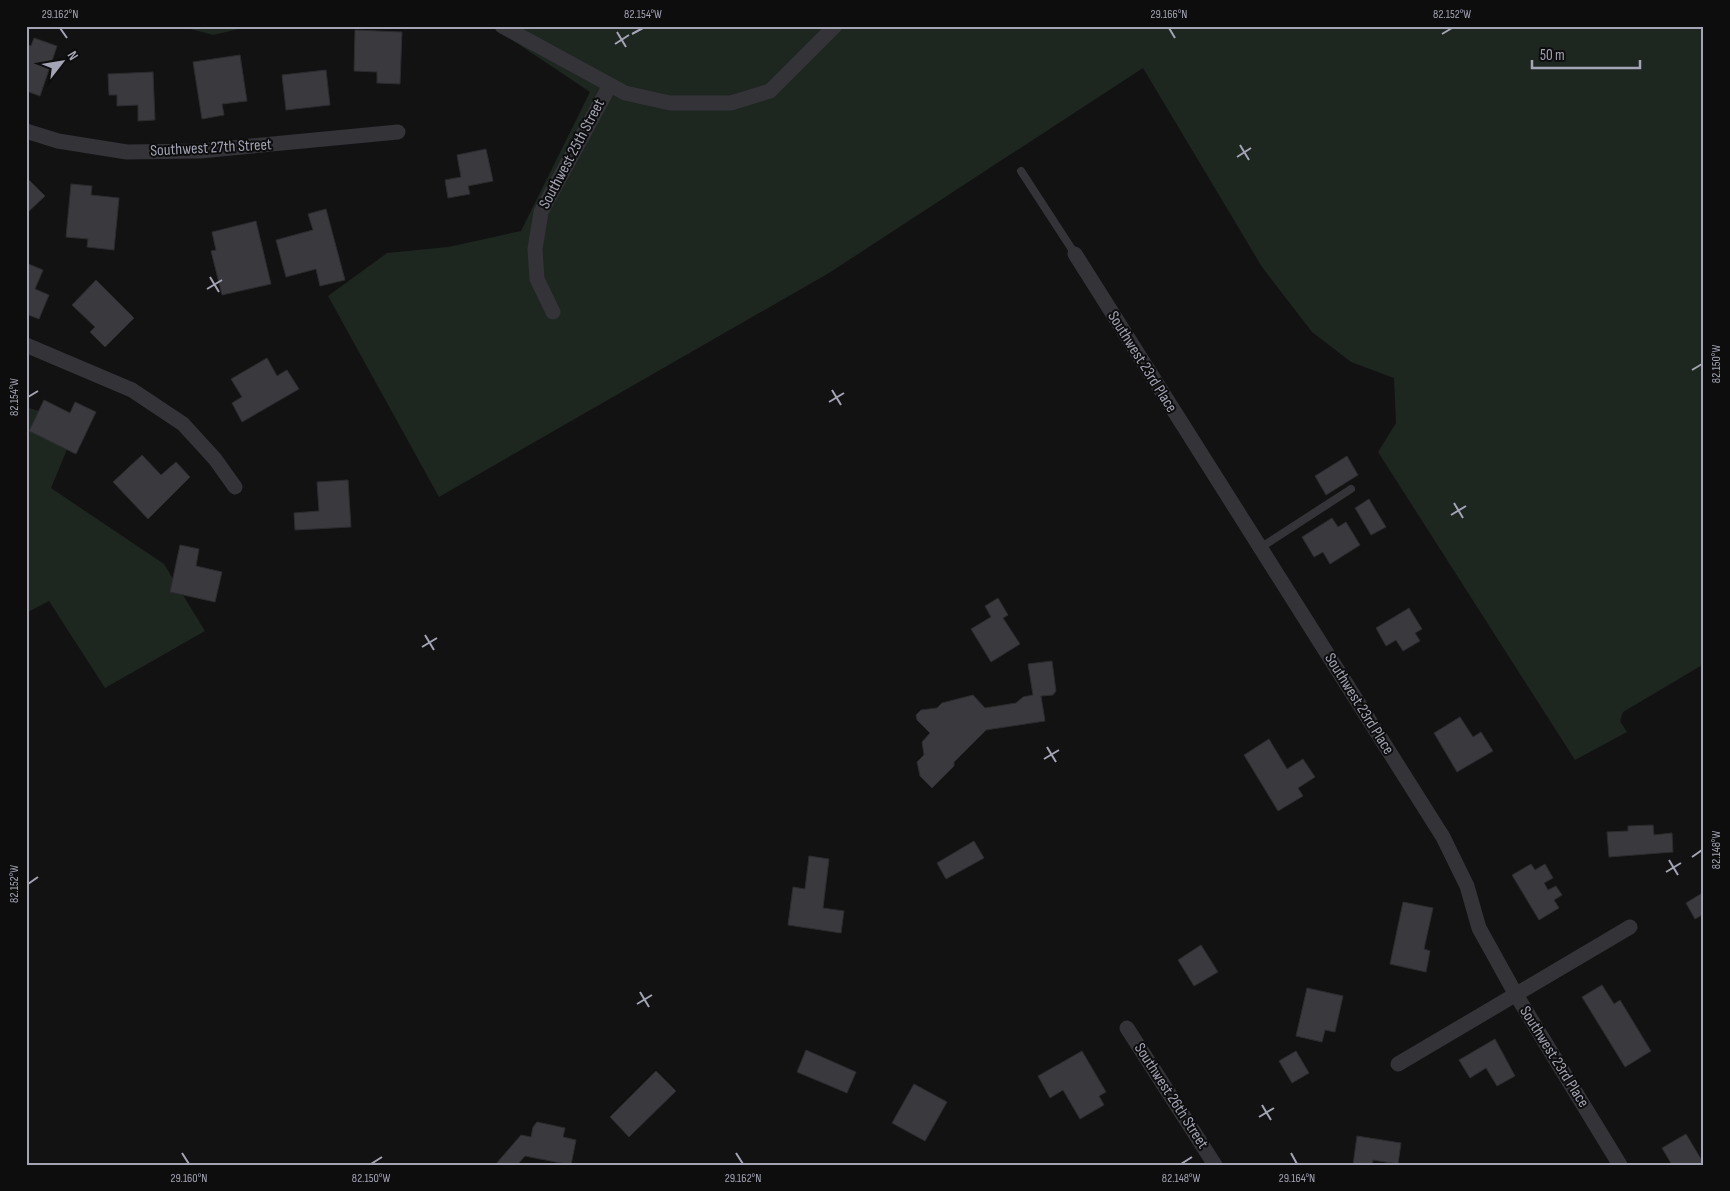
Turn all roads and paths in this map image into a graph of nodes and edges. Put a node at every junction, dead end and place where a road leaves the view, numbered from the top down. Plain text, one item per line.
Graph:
1 (502, 26) edge
2 (835, 26) edge
3 (610, 84) junction
4 (26, 131) edge
5 (398, 132) dead end
6 (1021, 171) dead end
7 (1075, 254) joint
8 (552, 312) dead end
9 (26, 345) edge
10 (235, 487) dead end
11 (1351, 489) dead end
12 (1260, 548) junction
13 (1630, 927) dead end
14 (1515, 993) junction
15 (1127, 1028) dead end
16 (1398, 1064) dead end
17 (1214, 1165) edge
18 (1620, 1165) edge

1 - 3 street
2 - 3 street
3 - 8 street, Southwest 25th Street
4 - 5 street, Southwest 27th Street
6 - 7 lane
7 - 12 street, Southwest 23rd Place
9 - 10 street
11 - 12 lane
12 - 14 street, Southwest 23rd Place
13 - 14 street
14 - 16 street
14 - 18 street, Southwest 23rd Place
15 - 17 street, Southwest 26th Street

